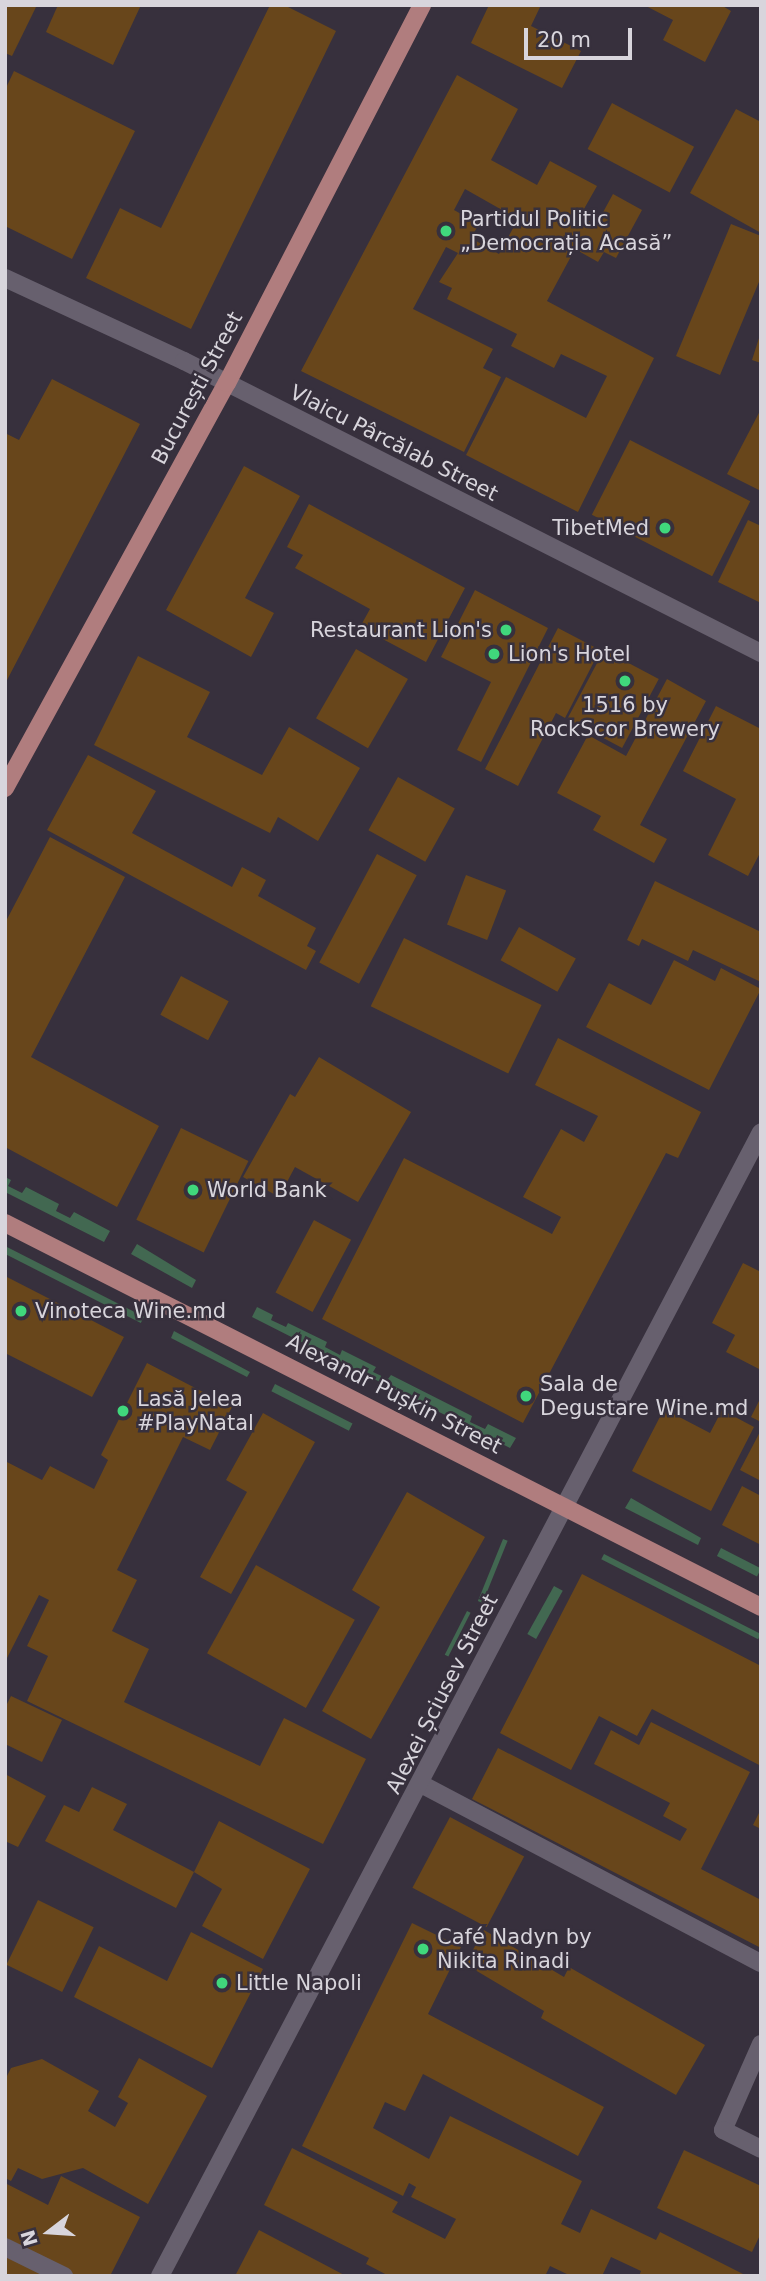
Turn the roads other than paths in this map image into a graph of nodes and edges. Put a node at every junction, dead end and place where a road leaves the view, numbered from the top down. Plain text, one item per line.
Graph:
1 (422, 5) edge
2 (5, 278) edge
3 (227, 383) junction
4 (761, 653) edge
5 (5, 788) edge
6 (761, 1132) edge
7 (5, 1223) edge
8 (565, 1508) junction
9 (761, 1607) edge
10 (421, 1784) junction
11 (761, 1963) edge
12 (761, 2044) edge
13 (761, 2149) edge
14 (5, 2247) edge
15 (64, 2276) edge
16 (160, 2276) edge

1 - 3 main road, București Street
2 - 3 street, Vlaicu Pârcălab Street
3 - 4 street, Vlaicu Pârcălab Street
3 - 5 main road, București Street
6 - 8 street, Alexei Șciusev Street
7 - 8 main road, Alexandr Pușkin Street
8 - 9 main road, Alexandr Pușkin Street
8 - 10 street, Alexei Șciusev Street
10 - 11 street
10 - 16 street, Alexei Șciusev Street
12 - 13 street
14 - 15 street

